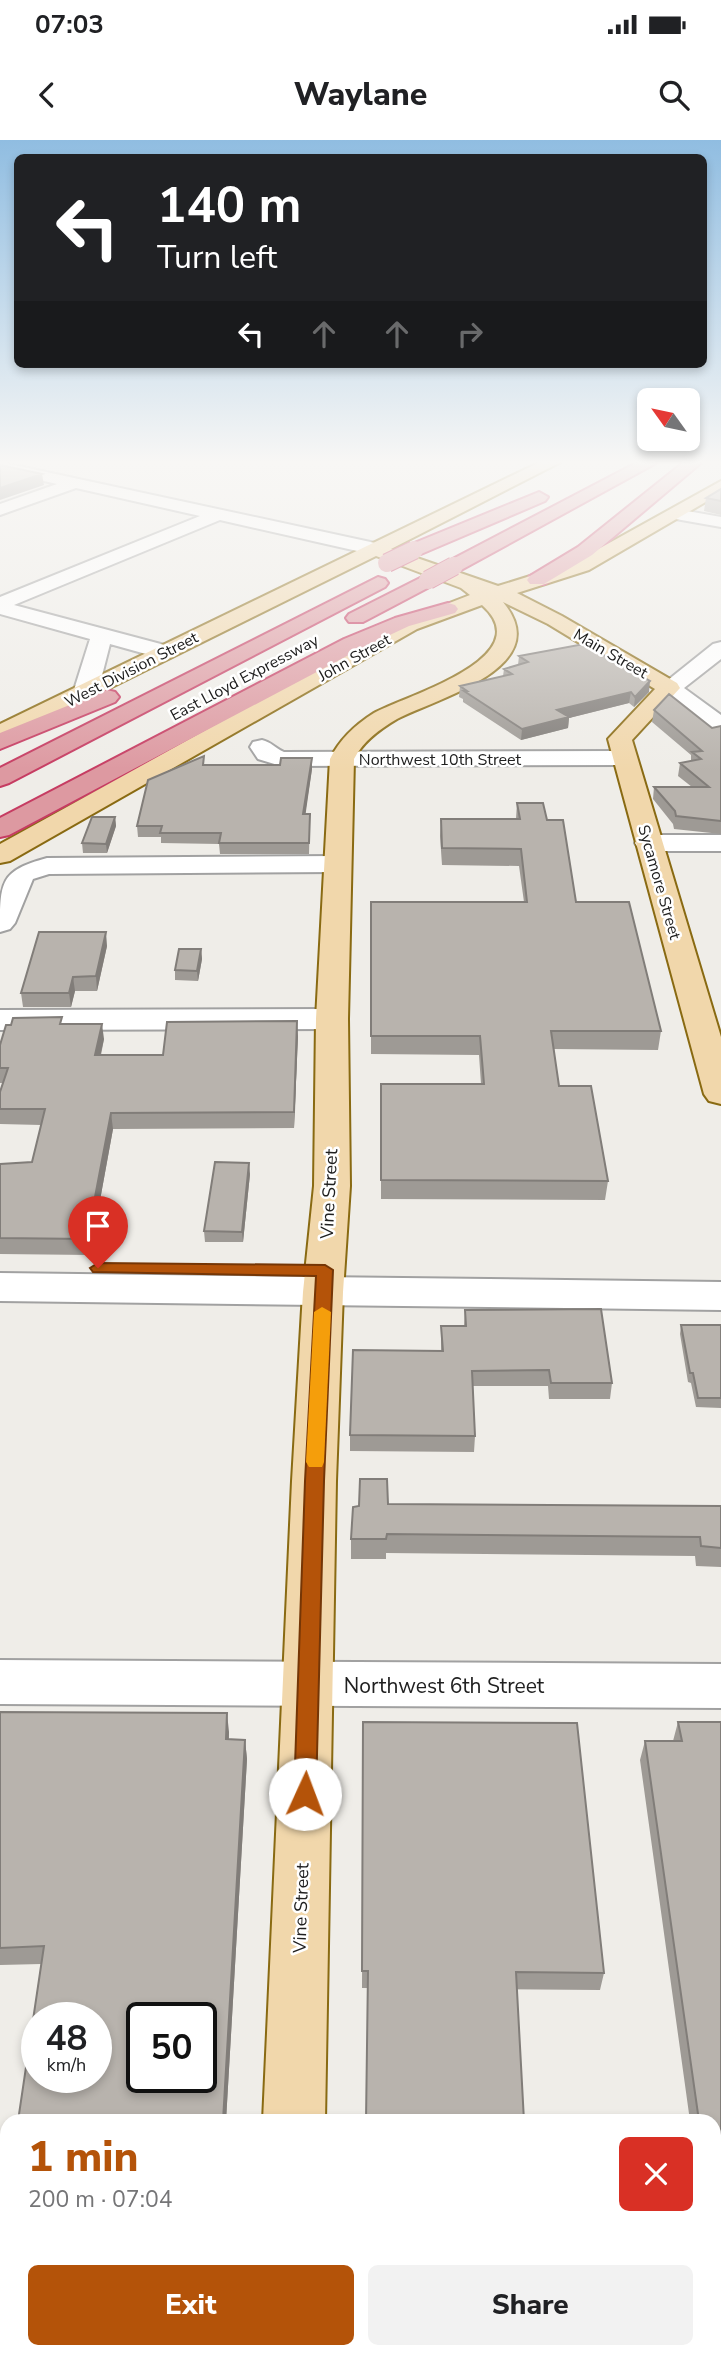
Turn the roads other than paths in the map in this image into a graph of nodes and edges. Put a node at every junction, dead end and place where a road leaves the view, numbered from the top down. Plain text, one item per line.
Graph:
1 (96, 566) edge
2 (383, 566) edge
3 (386, 566) edge
4 (388, 566) edge
5 (423, 566) edge
6 (504, 566) edge
7 (561, 566) edge
8 (583, 566) edge
9 (537, 580) junction
10 (476, 585) junction
11 (0, 606) edge
12 (448, 609) junction
13 (102, 635) junction
14 (721, 649) edge
15 (164, 652) junction
16 (669, 688) junction
17 (84, 693) junction
18 (721, 726) edge
19 (4, 731) edge
20 (262, 747) dead end
21 (623, 758) junction
22 (342, 759) junction
23 (0, 778) edge
24 (0, 806) edge
25 (0, 829) edge
26 (649, 843) junction
27 (721, 843) edge
28 (337, 864) junction
29 (10, 865) edge
30 (0, 923) edge
31 (332, 1019) junction
32 (0, 1020) edge
33 (721, 1094) edge
34 (0, 1267) edge
35 (721, 1272) edge
36 (324, 1281) junction
37 (0, 1287) edge
38 (721, 1296) edge
39 (0, 1682) edge
40 (309, 1685) junction
41 (721, 1686) edge
42 (294, 2114) edge

1 - 11 street
2 - 15 main road, West Division Street
3 - 19 highway
4 - 23 highway, East Lloyd Expressway
5 - 10 main road, Main Street
6 - 10 highway, East Lloyd Expressway
7 - 9 highway
8 - 9 main road, John Street
9 - 10 main road, John Street
10 - 12 main road, John Street
10 - 16 main road, Main Street
10 - 22 main road
10 - 24 highway, East Lloyd Expressway, bridge
11 - 13 street
12 - 25 highway
12 - 29 main road, John Street
13 - 15 street
13 - 17 street
14 - 16 street
15 - 17 main road, West Division Street
16 - 18 street, Main Street
16 - 21 main road
17 - 19 main road, West Division Street
20 - 22 street, Northwest 10th Street
21 - 22 street, Northwest 10th Street
21 - 26 main road, Sycamore Street
22 - 28 main road, Vine Street
26 - 27 street
26 - 33 main road, Sycamore Street
28 - 29 street
28 - 31 main road, Vine Street
29 - 30 street
31 - 32 street
31 - 36 main road, Vine Street
34 - 36 street
35 - 36 street
36 - 37 street
36 - 38 street
36 - 40 main road, Vine Street
39 - 40 street, Northwest 6th Street
40 - 41 street, Northwest 6th Street
40 - 42 main road, Vine Street

